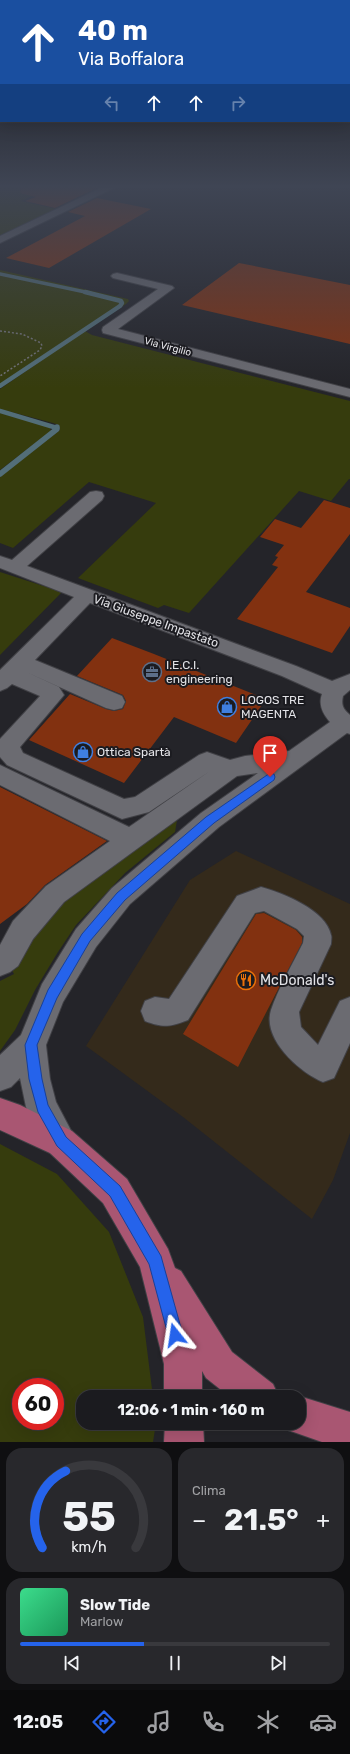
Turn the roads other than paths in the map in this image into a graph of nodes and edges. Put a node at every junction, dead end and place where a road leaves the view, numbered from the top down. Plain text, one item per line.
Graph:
1 (117, 276) dead end
2 (350, 393) edge
3 (96, 496) dead end
4 (7, 565) edge
5 (87, 596) junction
6 (10, 673) edge
7 (342, 686) edge
8 (114, 702) dead end
9 (348, 724) edge
10 (294, 760) junction
11 (230, 769) junction
12 (0, 774) edge
13 (131, 840) junction
14 (0, 963) edge
15 (155, 1011) dead end
16 (350, 1011) edge
17 (31, 1045) junction
18 (0, 1076) edge
19 (0, 1114) edge
20 (61, 1142) junction
21 (156, 1261) junction
22 (183, 1390) edge
23 (251, 1390) edge
24 (306, 1417) edge
25 (184, 1430) edge
26 (350, 1431) edge
27 (184, 1442) edge

1 - 2 street, Via Virgilio
3 - 4 street
4 - 5 street, Via Giuseppe Impastato
5 - 6 street
5 - 7 street, Via Giuseppe Impastato
6 - 8 street
6 - 11 street
7 - 9 street
9 - 10 street
10 - 11 street
10 - 17 street
11 - 13 street
12 - 13 street
13 - 14 street
15 - 16 street
17 - 18 street
17 - 20 street
19 - 20 main road
20 - 21 main road
21 - 22 main road
21 - 23 main road
24 - 26 main road
25 - 27 main road

